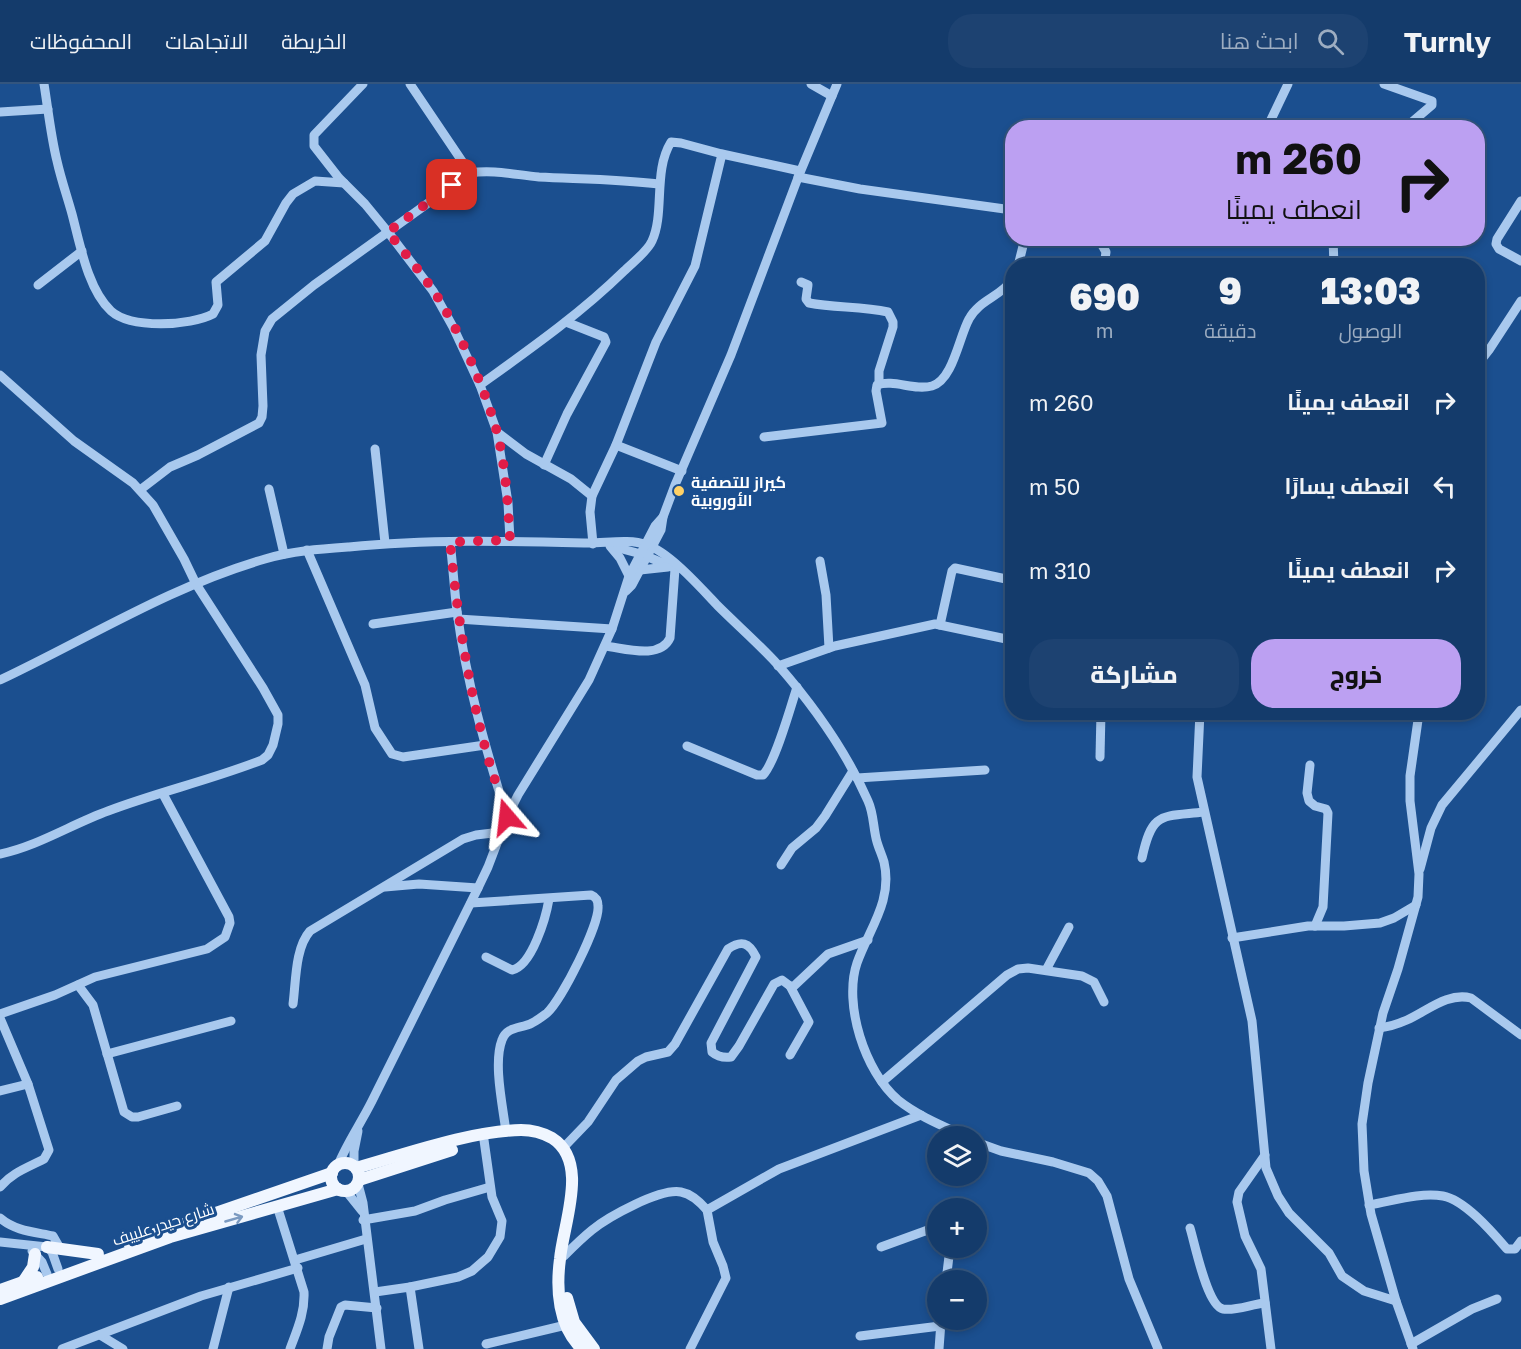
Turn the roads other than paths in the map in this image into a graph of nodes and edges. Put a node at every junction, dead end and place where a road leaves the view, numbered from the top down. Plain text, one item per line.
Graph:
1 (45, 84) edge
2 (363, 84) edge
3 (410, 84) edge
4 (811, 84) edge
5 (837, 84) edge
6 (1288, 84) edge
7 (1384, 84) edge
8 (832, 96) junction
9 (48, 109) junction
10 (0, 112) edge
11 (1271, 120) edge
12 (1414, 120) edge
13 (722, 154) junction
14 (470, 173) junction
15 (799, 174) junction
16 (344, 183) junction
17 (659, 184) junction
18 (1521, 201) edge
19 (1005, 209) edge
20 (388, 232) junction
21 (82, 251) junction
22 (1521, 261) edge
23 (801, 282) dead end
24 (38, 285) dead end
25 (1005, 288) edge
26 (1521, 301) edge
27 (566, 322) junction
28 (1485, 356) edge
29 (0, 375) edge
30 (879, 384) junction
31 (480, 385) junction
32 (497, 432) junction
33 (764, 437) dead end
34 (616, 445) junction
35 (375, 449) dead end
36 (544, 465) junction
37 (682, 471) junction
38 (269, 489) dead end
39 (140, 490) junction
40 (592, 496) junction
41 (510, 540) junction
42 (450, 542) junction
43 (385, 543) junction
44 (593, 543) junction
45 (608, 545) junction
46 (649, 545) junction
47 (307, 550) junction
48 (284, 554) junction
49 (644, 555) junction
50 (820, 561) dead end
51 (676, 569) junction
52 (640, 570) junction
53 (629, 576) junction
54 (1005, 579) edge
55 (196, 584) junction
56 (626, 591) junction
57 (458, 616) junction
58 (372, 624) dead end
59 (940, 624) junction
60 (612, 629) junction
61 (1005, 639) edge
62 (605, 646) junction
63 (829, 648) junction
64 (778, 666) junction
65 (0, 680) edge
66 (796, 687) junction
67 (1521, 710) edge
68 (1101, 720) edge
69 (1200, 720) edge
70 (1416, 720) edge
71 (485, 745) junction
72 (687, 746) dead end
73 (1100, 757) dead end
74 (1310, 765) dead end
75 (985, 770) dead end
76 (855, 775) junction
77 (163, 794) junction
78 (1204, 812) junction
79 (507, 817) junction
80 (501, 832) junction
81 (0, 854) edge
82 (1142, 858) dead end
83 (781, 865) dead end
84 (1419, 874) junction
85 (383, 887) junction
86 (478, 888) junction
87 (549, 898) junction
88 (471, 903) junction
89 (1416, 905) junction
90 (1315, 926) junction
91 (1069, 927) dead end
92 (1232, 938) junction
93 (868, 940) junction
94 (486, 957) dead end
95 (1046, 970) junction
96 (78, 985) junction
97 (790, 986) junction
98 (1104, 1002) dead end
99 (293, 1004) dead end
100 (0, 1016) edge
101 (231, 1021) dead end
102 (1379, 1028) junction
103 (1521, 1035) edge
104 (107, 1054) junction
105 (790, 1055) dead end
106 (882, 1082) junction
107 (28, 1084) junction
108 (0, 1091) edge
109 (177, 1106) dead end
110 (921, 1115) junction
111 (944, 1126) edge
112 (358, 1128) junction
113 (506, 1132) junction
114 (487, 1136) junction
115 (987, 1146) edge
116 (563, 1148) junction
117 (1265, 1155) junction
118 (335, 1169) junction
119 (357, 1174) junction
120 (490, 1187) junction
121 (0, 1188) edge
122 (342, 1190) junction
123 (1370, 1204) junction
124 (277, 1206) junction
125 (707, 1210) junction
126 (363, 1215) junction
127 (0, 1218) edge
128 (1190, 1228) dead end
129 (927, 1230) edge
130 (366, 1239) junction
131 (1521, 1241) edge
132 (0, 1242) edge
133 (46, 1247) junction
134 (881, 1247) dead end
135 (31, 1249) junction
136 (62, 1250) junction
137 (562, 1253) junction
138 (98, 1254) junction
139 (296, 1264) junction
140 (52, 1271) junction
141 (23, 1282) junction
142 (229, 1287) junction
143 (410, 1287) junction
144 (0, 1290) edge
145 (375, 1292) junction
146 (0, 1299) edge
147 (1497, 1299) dead end
148 (1396, 1301) junction
149 (1265, 1303) junction
150 (377, 1308) junction
151 (566, 1325) junction
152 (927, 1325) edge
153 (940, 1330) edge
154 (100, 1335) junction
155 (860, 1336) dead end
156 (486, 1344) dead end
157 (1412, 1347) edge
158 (62, 1349) edge
159 (123, 1349) edge
160 (213, 1349) edge
161 (290, 1349) edge
162 (327, 1349) edge
163 (381, 1349) edge
164 (418, 1349) edge
165 (582, 1349) edge
166 (594, 1349) edge
167 (690, 1349) edge
168 (939, 1349) edge
169 (1158, 1349) edge
170 (1271, 1349) edge

1 - 9 street
2 - 16 street
3 - 14 street
4 - 8 street
5 - 8 street
6 - 11 street
7 - 12 street
8 - 15 street
9 - 10 street
9 - 21 street
13 - 15 street
13 - 17 street
13 - 34 street
14 - 17 street
14 - 20 street
15 - 19 street
15 - 37 street
16 - 20 street
16 - 21 street
17 - 27 street
18 - 22 street
20 - 31 street
20 - 39 street
21 - 24 street
23 - 30 street
25 - 30 street
26 - 28 street
27 - 31 street
27 - 36 street
29 - 39 street
30 - 33 street
31 - 32 street
32 - 36 street
32 - 41 street
34 - 37 street
34 - 40 street
35 - 43 street
36 - 40 street
37 - 46 street
38 - 48 street
39 - 55 street
40 - 44 street
41 - 42 street
41 - 44 street
42 - 43 street
42 - 57 street
43 - 47 street
44 - 45 street
45 - 46 street
45 - 49 street
45 - 53 street
46 - 49 street
46 - 51 street
47 - 48 street
47 - 71 street
48 - 55 street
49 - 51 street
49 - 52 street
49 - 53 street
50 - 63 street
51 - 52 street
51 - 62 street
51 - 64 street
52 - 56 street
53 - 56 street
54 - 59 street
55 - 65 street
55 - 77 street
56 - 60 street
57 - 58 street
57 - 60 street
57 - 71 street
59 - 61 street
59 - 63 street
60 - 62 street
62 - 79 street
63 - 64 street
64 - 66 street
66 - 72 street
66 - 76 street
67 - 84 street
68 - 73 street
69 - 78 street
70 - 84 street
71 - 79 street
74 - 90 street
75 - 76 street
76 - 83 street
76 - 93 street
77 - 81 street
77 - 96 street
78 - 82 street
78 - 92 street
79 - 80 street
80 - 85 street
80 - 86 street
84 - 89 street
85 - 86 street
85 - 99 street
86 - 88 street
87 - 88 street
87 - 94 street
87 - 113 street
88 - 112 street
89 - 90 street
89 - 102 street
90 - 92 street
91 - 95 street
92 - 117 street
93 - 97 street
93 - 106 street
95 - 98 street
95 - 106 street
96 - 100 street
96 - 104 street
97 - 105 street
97 - 116 street
100 - 107 street
101 - 104 street
102 - 103 street
102 - 123 street
104 - 109 street
106 - 110 street
107 - 108 street
107 - 121 street
110 - 111 street
110 - 125 street
112 - 118 street
112 - 119 street
113 - 114 main road
113 - 116 main road
114 - 119 main road
114 - 120 street
115 - 169 street
116 - 137 main road
117 - 148 street
117 - 149 street
118 - 119 main road
118 - 122 main road
118 - 138 main road, شارع حيدر علييف
119 - 122 main road
119 - 126 street
120 - 126 street
120 - 143 street
122 - 124 main road, شارع حيدر علييف
122 - 126 street
123 - 131 street
123 - 148 street
124 - 139 street
146 -> 124 main road, شارع حيدر علييف
125 - 137 street
125 - 167 street
126 - 130 street
127 - 136 street
128 - 149 street
129 - 134 street
130 - 139 street
130 - 145 street
132 - 135 street
133 - 135 street
133 - 136 main road
133 - 140 street
135 - 140 street
135 - 141 main road
136 - 138 main road
137 - 151 main road
137 - 166 main road
138 - 140 main road, شارع حيدر علييف
139 - 142 street
139 - 161 street
140 - 141 main road, شارع حيدر علييف
141 - 144 main road, شارع حيدر علييف
142 - 154 street
142 - 160 street
143 - 145 street
143 - 164 street
145 - 150 street
147 - 157 street
148 - 157 street
149 - 170 street
150 - 162 street
150 - 163 street
151 - 156 street
151 - 165 main road
152 - 155 street
153 - 168 street
154 - 158 street
154 - 159 street

